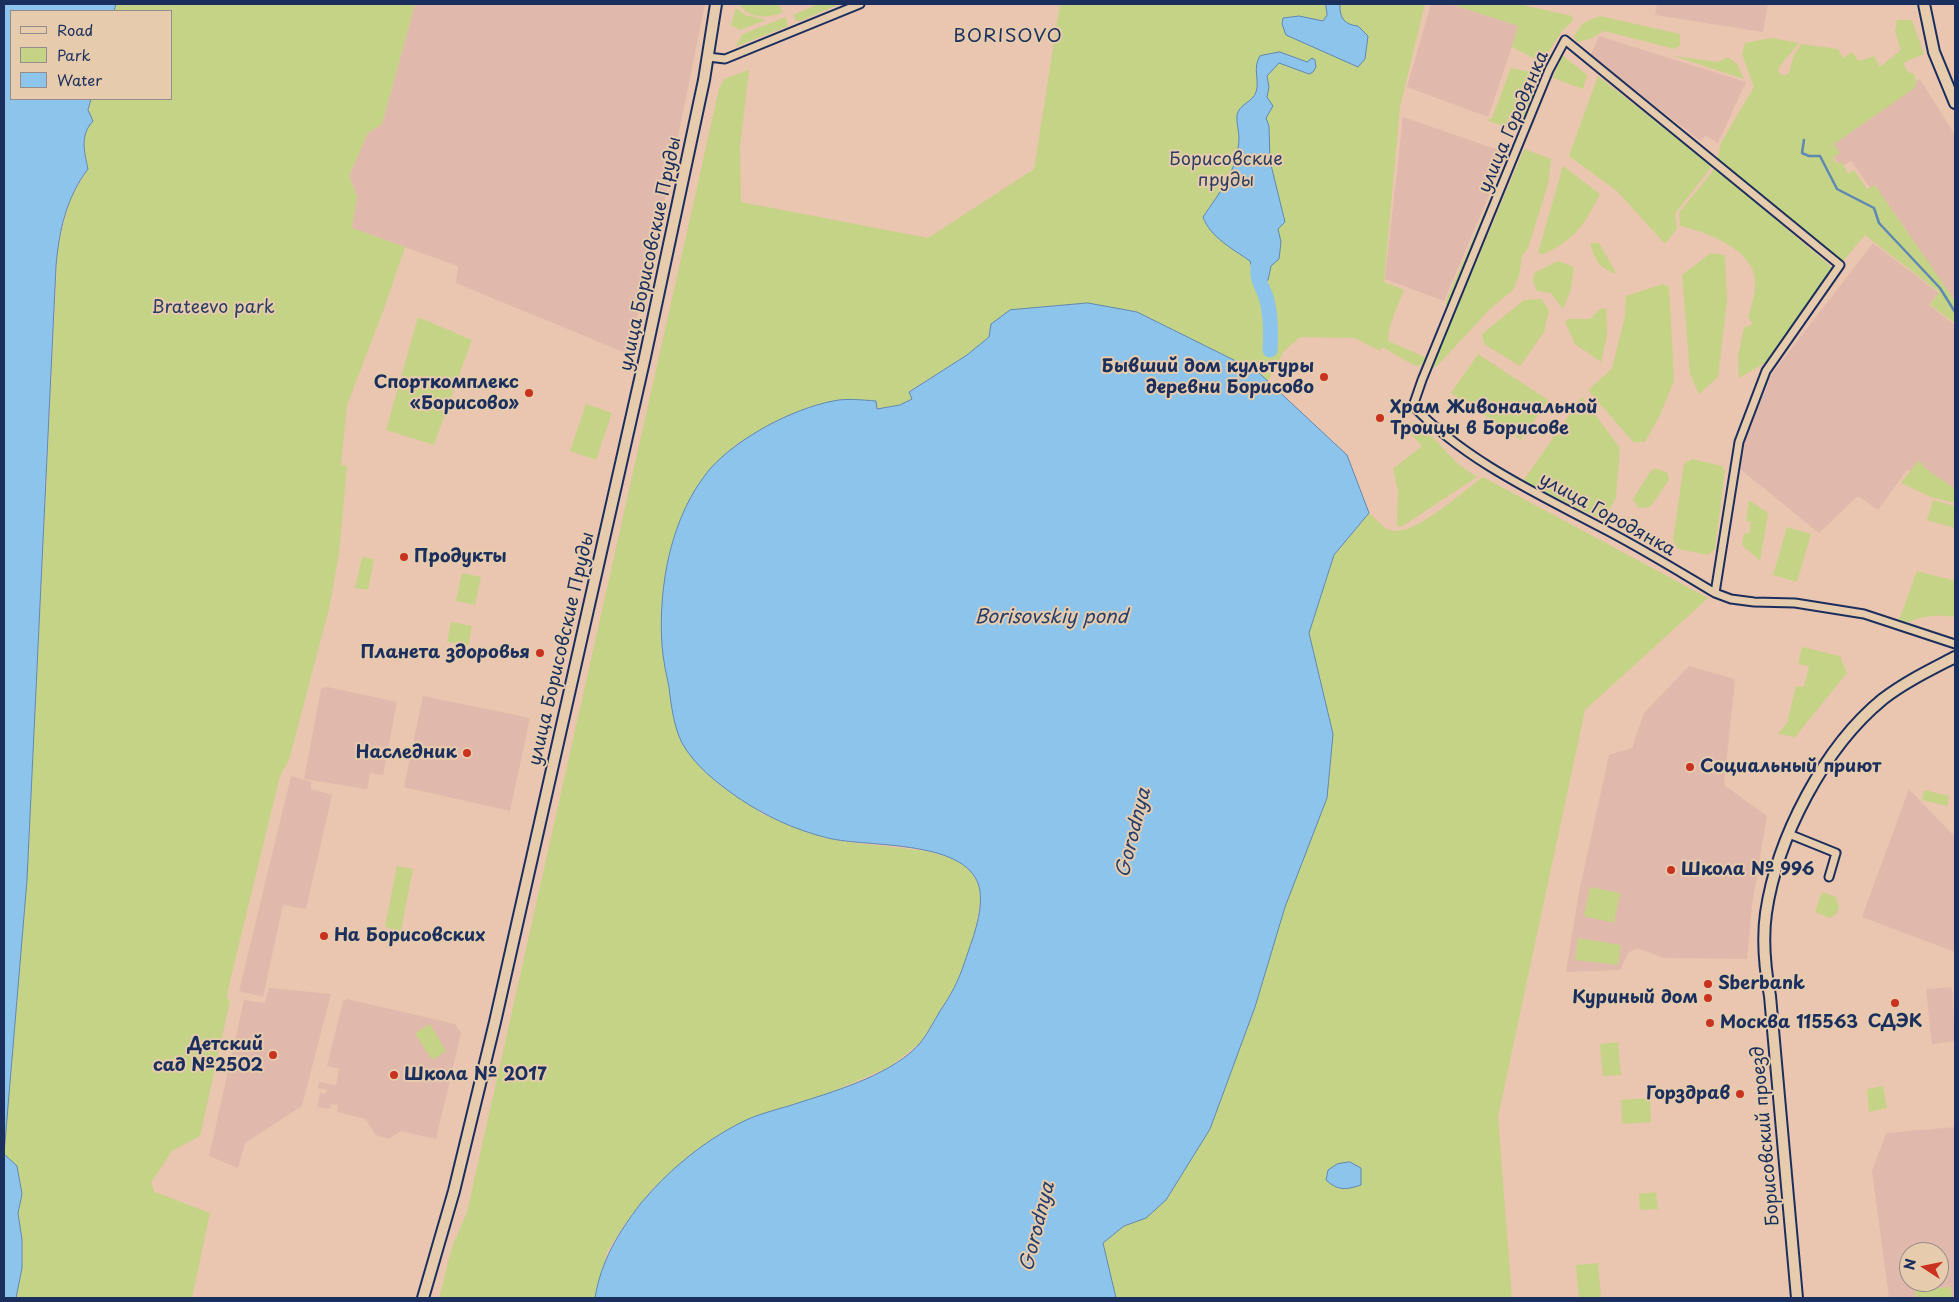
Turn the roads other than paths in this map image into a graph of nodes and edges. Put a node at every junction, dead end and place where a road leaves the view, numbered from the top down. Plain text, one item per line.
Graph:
1 (716, 4) edge
2 (860, 4) edge
3 (1924, 4) edge
4 (708, 57) junction
5 (1955, 104) edge
6 (1715, 592) junction
7 (1955, 644) edge
8 (1955, 657) edge
9 (1790, 834) junction
10 (1829, 877) dead end
11 (423, 1298) edge
12 (1797, 1298) edge

1 - 4 main road, улица Борисовские Пруды
2 - 4 street
3 - 5 main road
4 - 11 main road, улица Борисовские Пруды
6 - 6 street, улица Городянка
6 - 7 street, улица Городянка
8 - 9 main road, Борисовский проезд
9 - 10 street
9 - 12 main road, Борисовский проезд

